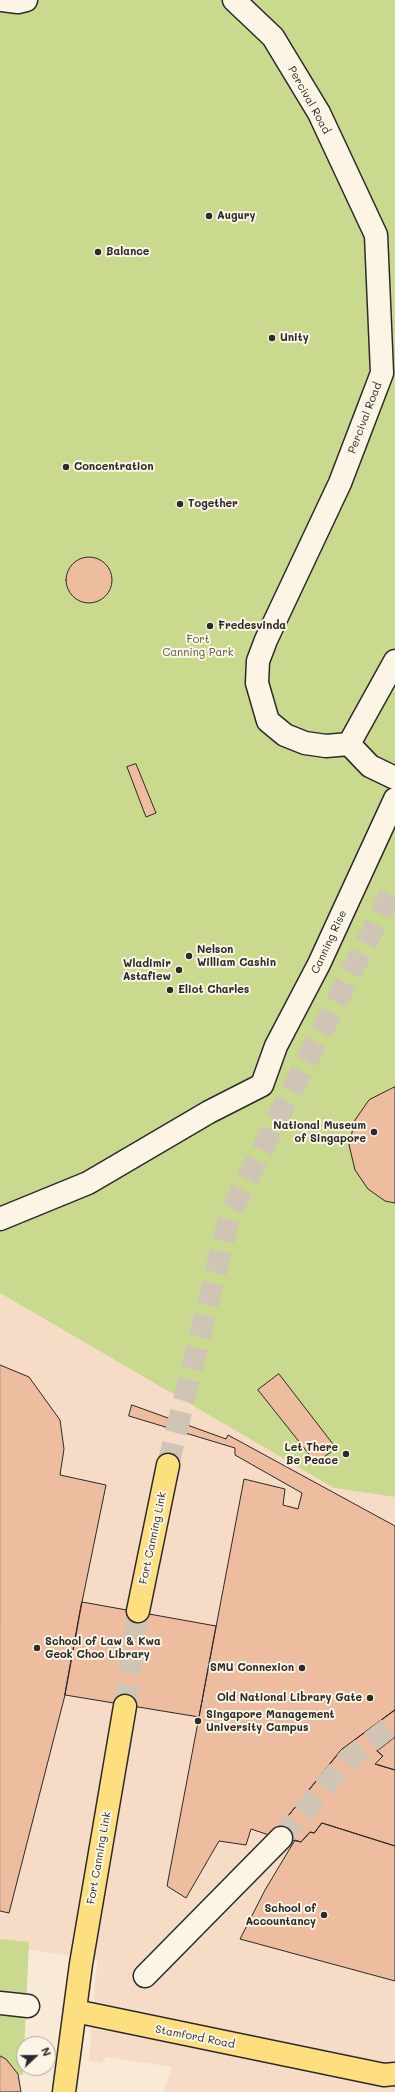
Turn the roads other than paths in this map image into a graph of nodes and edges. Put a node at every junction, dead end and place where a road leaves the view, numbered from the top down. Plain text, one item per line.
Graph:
1 (2, 0) edge
2 (26, 0) edge
3 (234, 0) edge
4 (0, 3) edge
5 (395, 661) edge
6 (349, 744) junction
7 (395, 778) edge
8 (395, 799) edge
9 (0, 1219) edge
10 (168, 1464) tunnel mouth
11 (138, 1611) tunnel mouth
12 (125, 1706) tunnel mouth
13 (281, 1838) tunnel mouth
14 (145, 1976) dead end
15 (0, 2003) edge
16 (28, 2006) dead end
17 (75, 2011) junction
18 (391, 2076) edge
19 (64, 2092) edge

1 - 2 street
1 - 4 street
3 - 6 street, Percival Road
5 - 6 street
6 - 7 street
8 - 9 street, Canning Rise
10 - 11 main road, Fort Canning Link
12 - 17 main road, Fort Canning Link
13 - 14 street
15 - 16 street
17 - 18 main road, Stamford Road
17 - 19 main road

